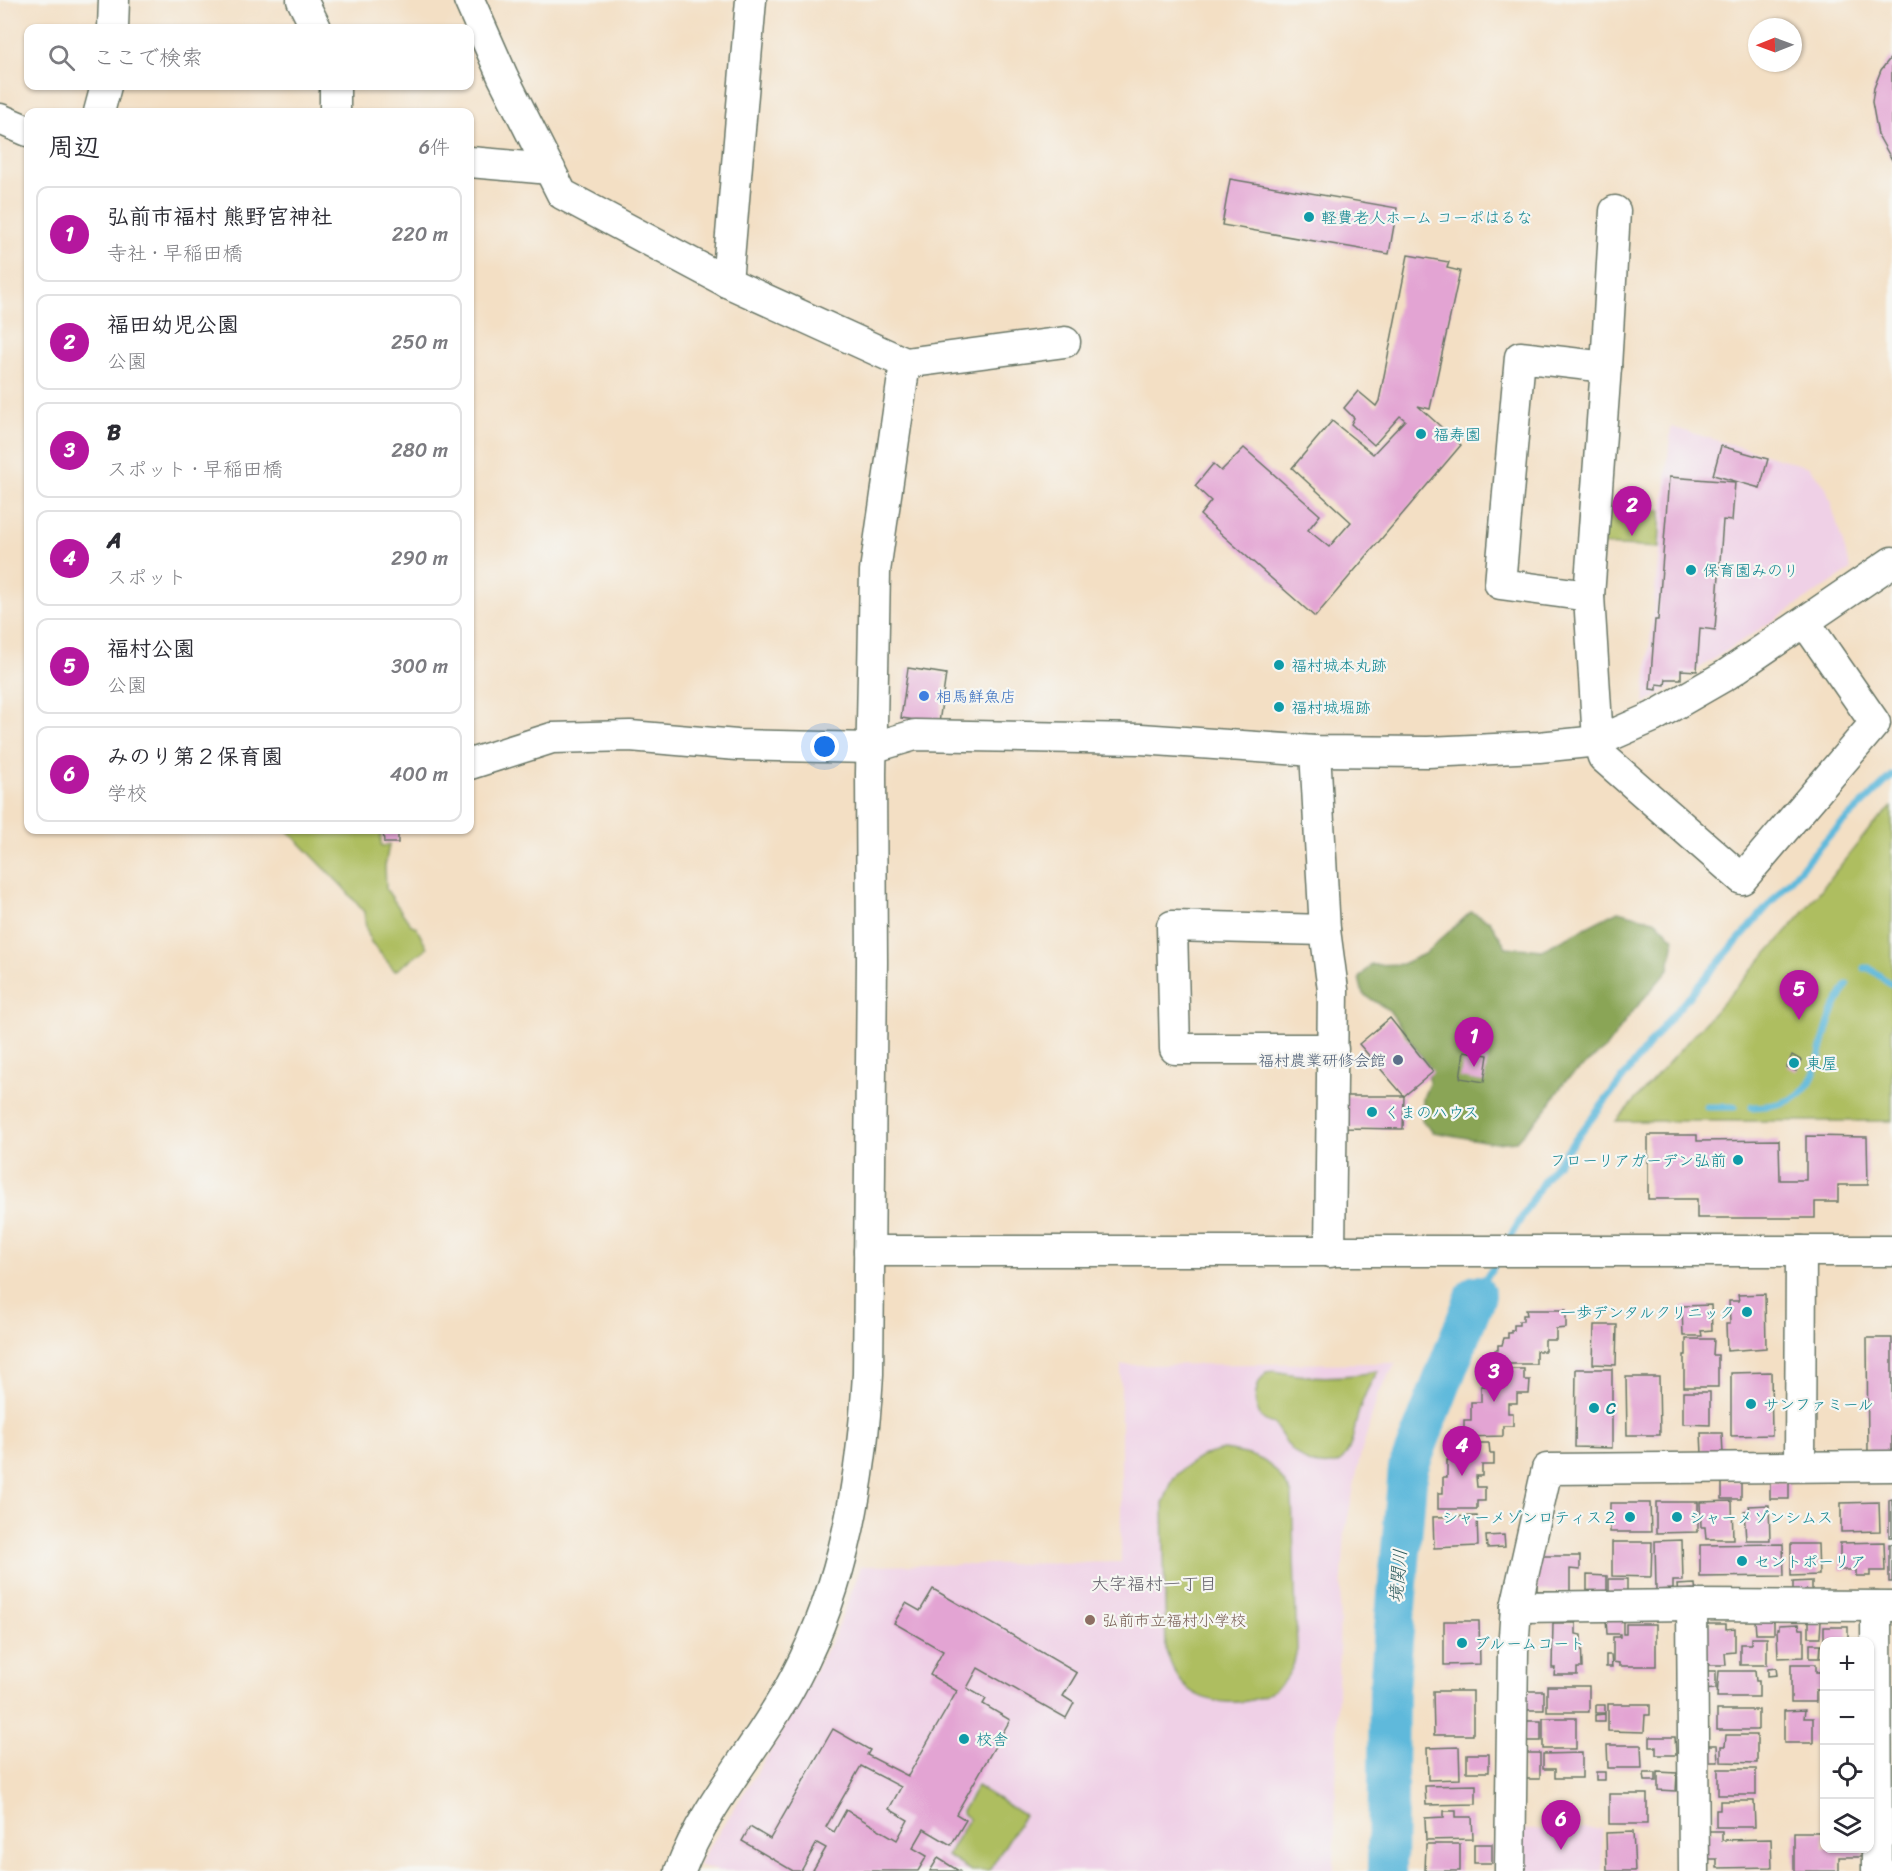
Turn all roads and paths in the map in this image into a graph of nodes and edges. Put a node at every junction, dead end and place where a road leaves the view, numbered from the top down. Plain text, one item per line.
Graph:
1 (114, 0) edge
2 (302, 0) edge
3 (469, 0) edge
4 (751, 0) edge
5 (113, 24) edge
6 (314, 24) edge
7 (105, 90) edge
8 (335, 90) edge
9 (100, 108) edge
10 (335, 108) edge
11 (0, 119) edge
12 (24, 129) edge
13 (474, 162) edge
14 (550, 168) junction
15 (1615, 211) dead end
16 (727, 282) junction
17 (1065, 342) dead end
18 (905, 363) junction
19 (1606, 367) junction
20 (1892, 562) edge
21 (1589, 596) junction
22 (1805, 622) junction
23 (1598, 741) junction
24 (871, 748) junction
25 (1315, 752) junction
26 (474, 764) edge
27 (1325, 930) junction
28 (1333, 1049) junction
29 (868, 1251) junction
30 (1801, 1251) junction
31 (1892, 1251) edge
32 (1330, 1252) junction
33 (1800, 1466) junction
34 (1892, 1466) edge
35 (1692, 1605) junction
36 (1884, 1606) edge
37 (1516, 1607) junction
38 (680, 1871) edge
39 (1510, 1871) edge
40 (1694, 1871) edge
41 (1877, 1871) edge

1 - 5 street
2 - 6 street
3 - 14 street
4 - 16 street
7 - 9 street
8 - 10 street
11 - 12 street
13 - 14 street
14 - 16 street
15 - 19 street
16 - 18 street
17 - 18 street
18 - 24 street
19 - 21 street
19 - 21 street
20 - 22 street
21 - 23 street
22 - 23 street
22 - 23 street
23 - 25 street
24 - 25 street
24 - 26 street
24 - 29 street
25 - 27 street
27 - 28 street
27 - 28 street
28 - 32 street
29 - 32 street
29 - 38 street
30 - 31 street
30 - 32 street
30 - 33 street
33 - 34 street
33 - 37 street
35 - 36 street
35 - 37 street
35 - 40 street
36 - 41 street
37 - 39 street

